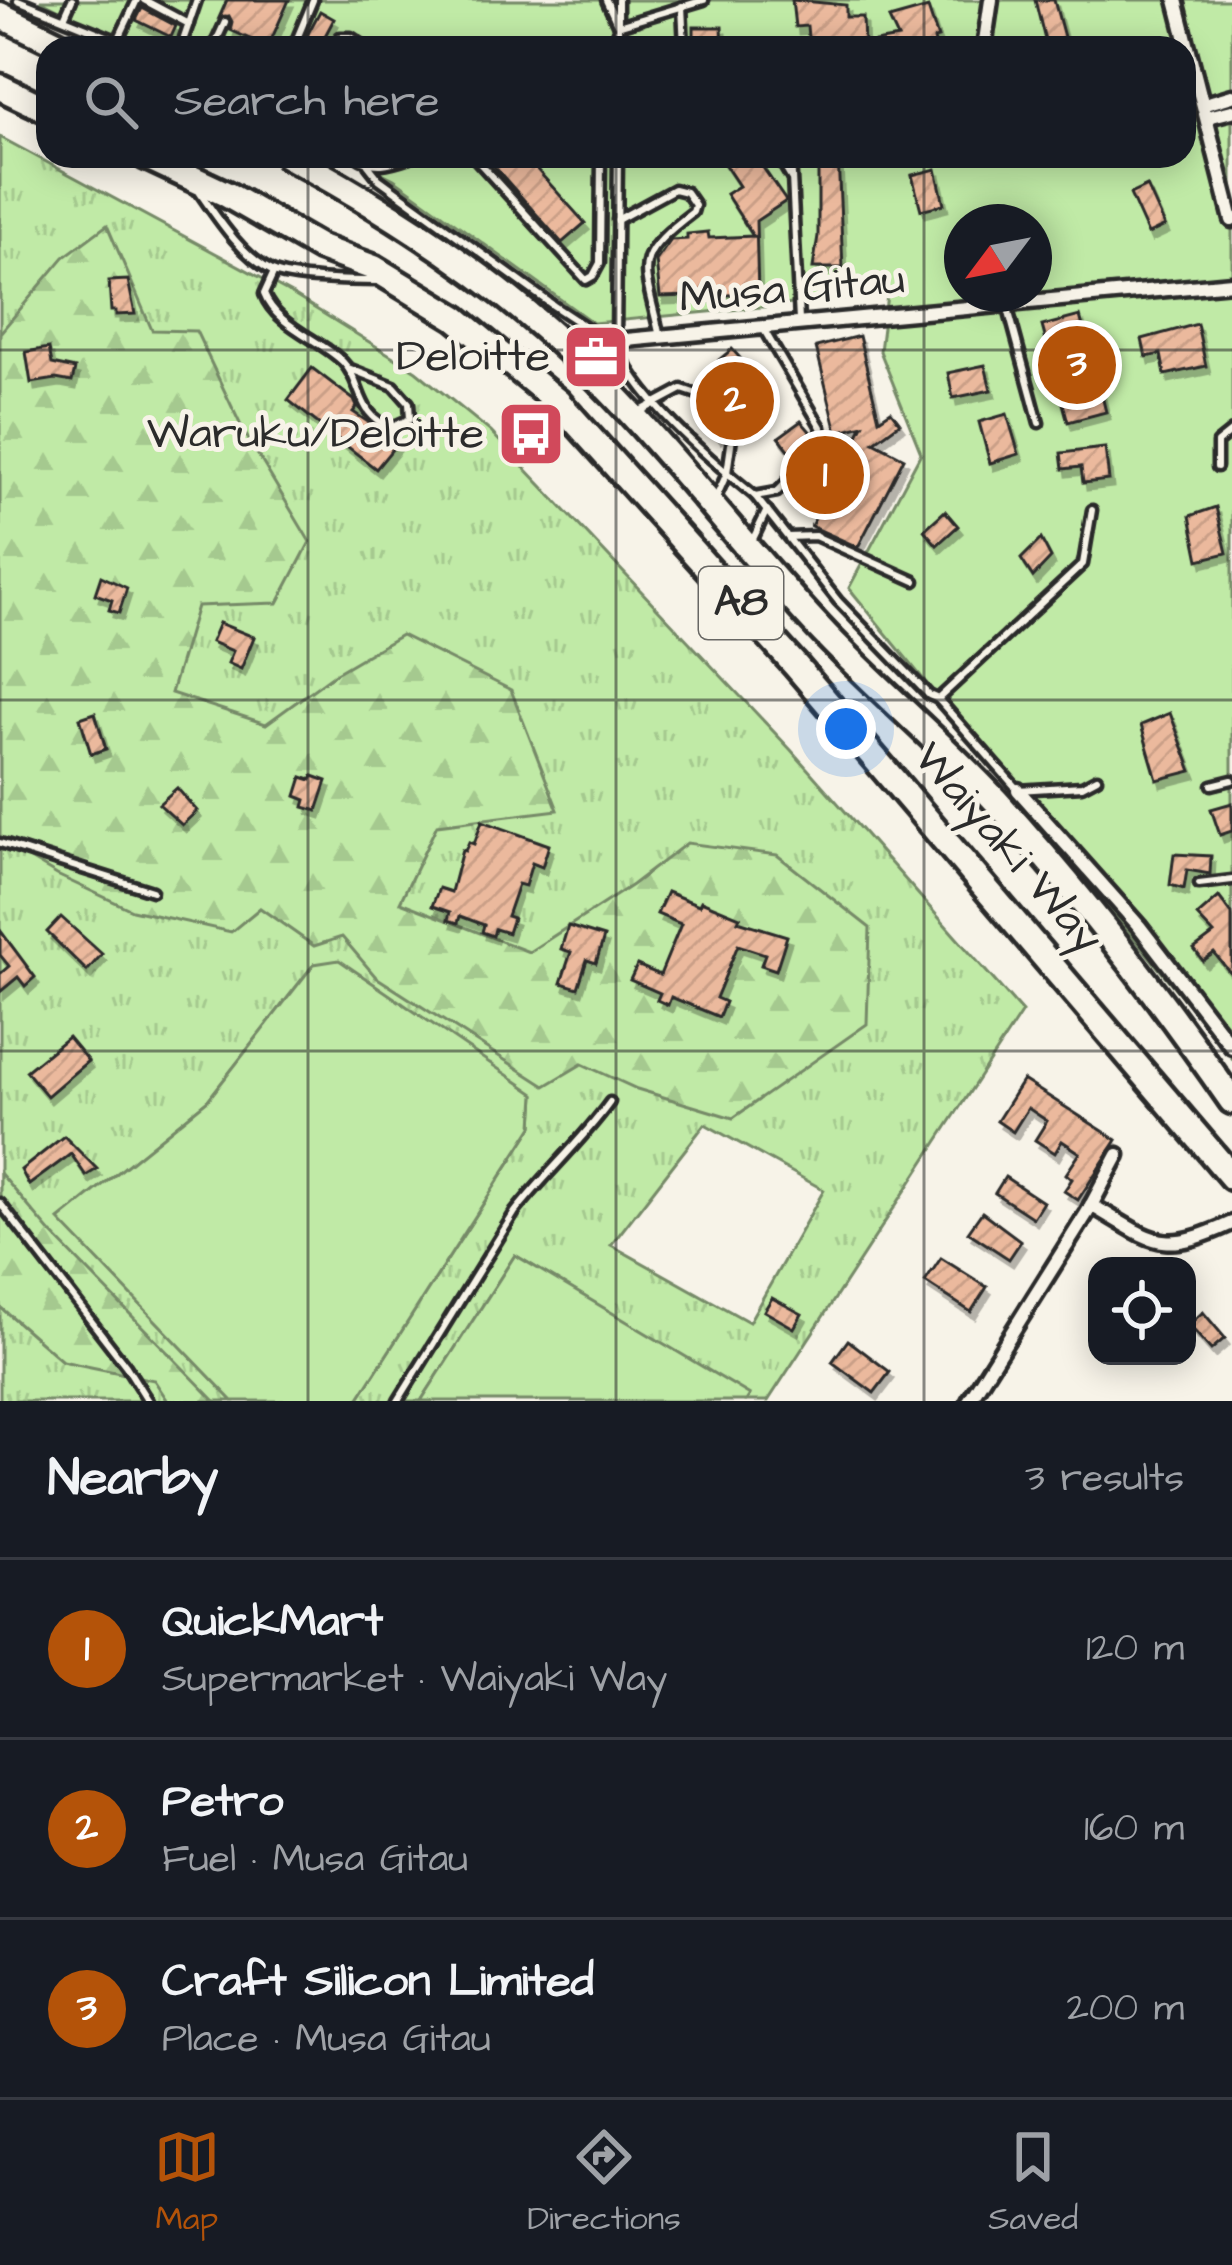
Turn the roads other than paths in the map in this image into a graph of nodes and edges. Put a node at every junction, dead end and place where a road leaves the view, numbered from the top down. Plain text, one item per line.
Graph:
1 (18, 0) edge
2 (72, 0) edge
3 (141, 0) edge
4 (197, 0) edge
5 (313, 0) edge
6 (606, 0) edge
7 (618, 0) edge
8 (704, 0) edge
9 (991, 0) edge
10 (1176, 0) edge
11 (682, 6) junction
12 (0, 15) edge
13 (64, 18) junction
14 (225, 22) dead end
15 (189, 24) junction
16 (618, 26) junction
17 (43, 36) edge
18 (108, 36) edge
19 (120, 36) edge
20 (185, 36) edge
21 (219, 36) edge
22 (298, 36) edge
23 (618, 36) edge
24 (683, 36) edge
25 (986, 36) edge
26 (1186, 36) edge
27 (1196, 74) edge
28 (0, 87) edge
29 (1232, 96) edge
30 (36, 104) edge
31 (1206, 111) junction
32 (1232, 111) edge
33 (171, 168) edge
34 (310, 168) edge
35 (370, 168) edge
36 (484, 168) edge
37 (601, 168) edge
38 (618, 168) edge
39 (785, 168) edge
40 (792, 168) edge
41 (188, 176) junction
42 (793, 181) junction
43 (617, 220) junction
44 (1232, 220) edge
45 (274, 272) junction
46 (394, 280) junction
47 (1232, 283) edge
48 (1052, 301) edge
49 (944, 311) edge
50 (1009, 312) edge
51 (799, 325) junction
52 (763, 328) junction
53 (660, 338) junction
54 (616, 341) junction
55 (582, 366) junction
56 (348, 368) junction
57 (712, 399) dead end
58 (656, 403) junction
59 (632, 416) junction
60 (734, 423) dead end
61 (1039, 423) dead end
62 (1232, 434) edge
63 (1217, 467) dead end
64 (727, 473) junction
65 (755, 496) junction
66 (712, 506) junction
67 (767, 510) junction
68 (1092, 510) dead end
69 (788, 537) junction
70 (749, 548) junction
71 (915, 580) dead end
72 (938, 699) junction
73 (1097, 778) dead end
74 (1232, 780) edge
75 (1212, 785) dead end
76 (1018, 790) junction
77 (0, 843) edge
78 (1232, 880) edge
79 (1199, 884) dead end
80 (152, 891) dead end
81 (1232, 1047) edge
82 (1232, 1101) edge
83 (610, 1102) dead end
84 (1118, 1155) dead end
85 (1232, 1177) edge
86 (0, 1203) edge
87 (1091, 1204) junction
88 (1232, 1222) edge
89 (148, 1401) edge
90 (398, 1401) edge
91 (969, 1401) edge

1 - 13 lane
2 - 13 lane
3 - 15 lane
3 - 19 lane
4 - 15 lane
5 - 22 lane
6 - 16 lane
7 - 16 lane
8 - 11 lane
9 - 25 street
10 - 26 street
11 - 16 lane
11 - 24 lane
12 - 17 highway
13 - 18 lane
14 - 21 lane
15 - 20 lane
16 - 23 lane
27 - 31 street
28 - 30 highway
29 - 31 street
31 - 32 street
31 - 44 street
33 - 41 highway, Waiyaki Way / A8
34 - 55 highway, Waiyaki Way / A8
35 - 54 lane
36 - 37 lane
38 - 43 lane
39 - 42 lane
40 - 42 lane
41 - 45 lane
41 - 46 highway, Waiyaki Way / A8
42 - 51 lane
43 - 53 lane
43 - 54 lane
45 - 46 lane
45 - 56 lane
46 - 85 highway, Waiyaki Way / A8
47 - 48 street, Musa Gitau
49 - 51 street, Musa Gitau
50 - 61 lane
51 - 52 street, Musa Gitau
52 - 53 street, Musa Gitau
52 - 65 lane
53 - 54 street, Musa Gitau
54 - 55 street
54 - 58 lane
55 - 59 highway, Waiyaki Way / A8
56 - 56 lane
57 - 58 lane
58 - 59 lane
58 - 64 lane
59 - 66 highway, Waiyaki Way / A8
60 - 64 lane
62 - 63 lane
64 - 65 lane
64 - 66 lane
65 - 67 lane
66 - 70 highway, Waiyaki Way / A8
67 - 69 lane
67 - 70 lane
68 - 72 lane
69 - 71 lane
69 - 72 lane
70 - 82 highway, Waiyaki Way / A8
72 - 76 lane
73 - 76 lane
74 - 75 lane
76 - 81 street
77 - 80 lane
78 - 79 lane
83 - 90 lane
84 - 87 street
86 - 89 lane
87 - 88 street
87 - 91 street

